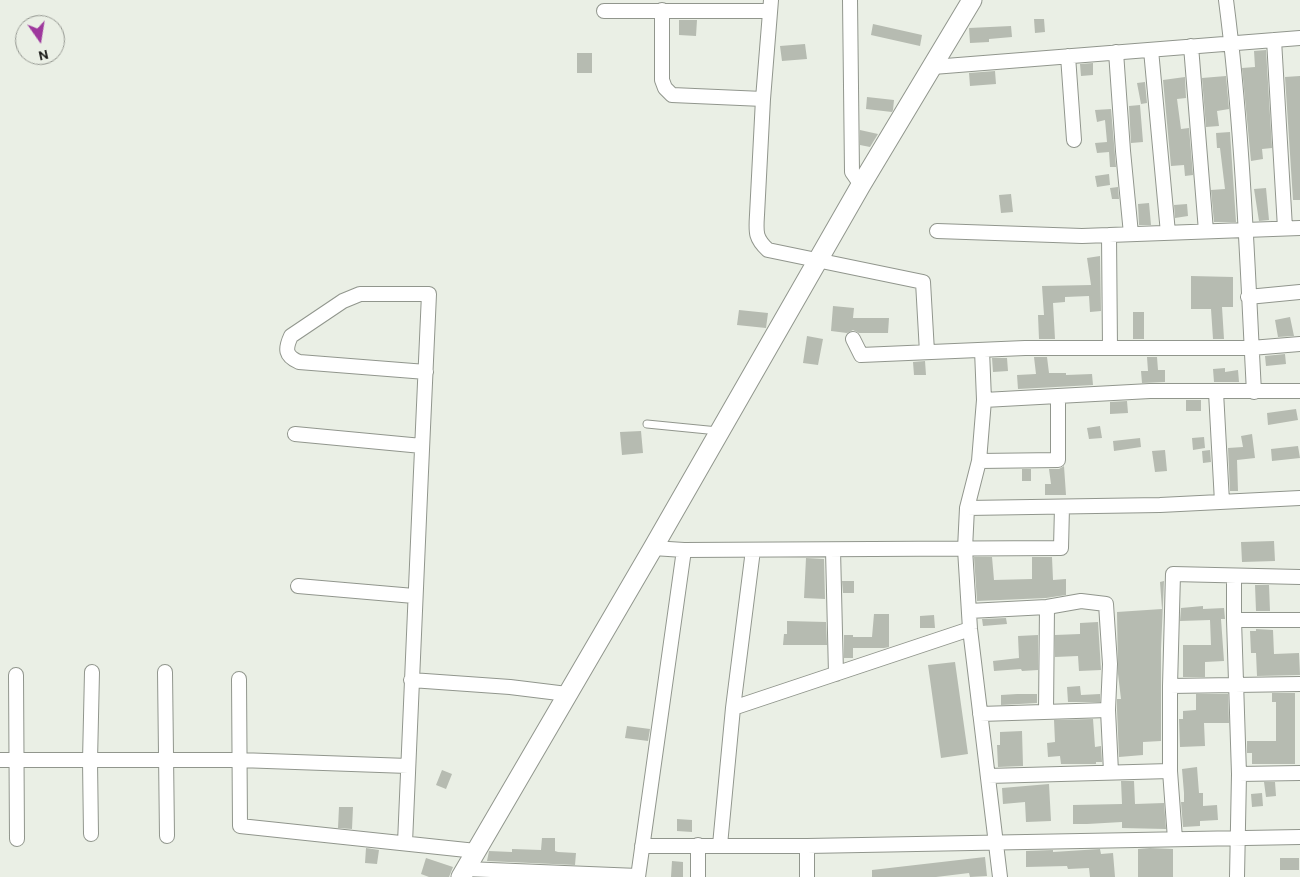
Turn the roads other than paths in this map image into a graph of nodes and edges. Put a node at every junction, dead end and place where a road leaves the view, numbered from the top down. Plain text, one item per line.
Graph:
1 (850, 0) edge
2 (972, 0) edge
3 (1226, 0) edge
4 (700, 5) edge
5 (770, 5) edge
6 (662, 10) junction
7 (604, 11) dead end
8 (1300, 38) edge
9 (1274, 40) junction
10 (1232, 43) junction
11 (1191, 46) junction
12 (1152, 50) junction
13 (1116, 52) junction
14 (1068, 56) junction
15 (933, 67) junction
16 (763, 99) junction
17 (1074, 140) dead end
18 (861, 185) junction
19 (1284, 228) junction
20 (1300, 228) edge
21 (1245, 230) junction
22 (936, 231) dead end
23 (1206, 231) junction
24 (1168, 233) junction
25 (1131, 234) junction
26 (1109, 235) junction
27 (819, 261) junction
28 (1300, 292) edge
29 (1248, 297) junction
30 (853, 339) dead end
31 (1300, 344) edge
32 (1110, 348) junction
33 (1251, 348) junction
34 (982, 350) junction
35 (927, 352) junction
36 (426, 372) junction
37 (1300, 391) edge
38 (1216, 392) junction
39 (1254, 392) junction
40 (1058, 396) junction
41 (984, 400) junction
42 (648, 424) dead end
43 (720, 431) junction
44 (295, 434) dead end
45 (422, 446) junction
46 (979, 461) junction
47 (1300, 498) edge
48 (1222, 502) junction
49 (1062, 507) junction
50 (967, 508) junction
51 (653, 548) junction
52 (964, 549) junction
53 (684, 550) junction
54 (753, 550) junction
55 (833, 550) junction
56 (1234, 576) junction
57 (1300, 578) edge
58 (298, 586) dead end
59 (414, 596) junction
60 (1048, 607) junction
61 (969, 611) junction
62 (1234, 620) junction
63 (1300, 620) edge
64 (970, 629) junction
65 (92, 672) dead end
66 (165, 672) dead end
67 (836, 674) junction
68 (16, 675) dead end
69 (239, 679) dead end
70 (411, 680) junction
71 (1236, 684) junction
72 (1300, 684) edge
73 (1170, 686) junction
74 (568, 694) junction
75 (733, 708) junction
76 (1108, 710) junction
77 (1046, 712) junction
78 (980, 714) junction
79 (0, 760) edge
80 (17, 760) junction
81 (239, 760) junction
82 (90, 761) junction
83 (166, 761) junction
84 (408, 766) junction
85 (1170, 771) junction
86 (1111, 772) junction
87 (1300, 773) edge
88 (1239, 774) junction
89 (988, 776) junction
90 (91, 834) dead end
91 (167, 836) dead end
92 (1300, 836) edge
93 (1238, 838) junction
94 (17, 839) dead end
95 (1175, 839) junction
96 (996, 841) junction
97 (405, 843) junction
98 (698, 845) junction
99 (720, 845) junction
100 (642, 846) junction
101 (807, 846) junction
102 (476, 850) junction
103 (463, 873) edge
104 (638, 876) edge
105 (698, 877) edge
106 (807, 877) edge
107 (1000, 877) edge
108 (1237, 877) edge

1 - 18 street
2 - 15 main road
3 - 10 street
4 - 5 street
4 - 6 street
5 - 16 street
6 - 7 street
6 - 16 street
8 - 9 street
9 - 10 street
9 - 19 street
10 - 11 street
10 - 21 street
11 - 12 street
11 - 23 street
12 - 13 street
12 - 24 street
13 - 14 street
13 - 25 street
14 - 15 street
14 - 17 street
15 - 18 main road
16 - 27 street
18 - 27 main road
19 - 20 street
19 - 21 street
21 - 23 street
21 - 29 street
22 - 26 street
23 - 24 street
24 - 25 street
25 - 26 street
26 - 32 street
27 - 35 street
27 - 43 main road
28 - 29 street
29 - 33 street
30 - 35 street
31 - 33 street
32 - 33 street
32 - 34 street
33 - 39 street
34 - 35 street
34 - 41 street
36 - 36 street
36 - 45 street
37 - 39 street
38 - 39 street
38 - 40 street
38 - 48 street
40 - 41 street
40 - 46 street
41 - 46 street
42 - 43 lane
43 - 51 main road
44 - 45 street
45 - 59 street
46 - 50 street
47 - 48 street
48 - 49 street
49 - 50 street
49 - 52 street
50 - 52 street
51 - 53 street
51 - 74 main road
52 - 55 street
52 - 61 street
53 - 54 street
53 - 100 street
54 - 55 street
54 - 75 street
55 - 67 street
56 - 57 street
56 - 62 street
56 - 73 street
58 - 59 street
59 - 70 street
60 - 61 street
60 - 76 street
60 - 77 street
61 - 64 street
62 - 63 street
62 - 71 street
64 - 67 street
64 - 78 street
65 - 82 street
66 - 83 street
67 - 75 street
68 - 80 street
69 - 81 street
70 - 74 street
70 - 84 street
71 - 72 street
71 - 73 street
71 - 88 street
73 - 85 street
74 - 102 main road
75 - 99 street
76 - 77 street
76 - 86 street
77 - 78 street
78 - 89 street
79 - 80 street
80 - 82 street
80 - 94 street
81 - 83 street
81 - 84 street
81 - 97 street
82 - 83 street
82 - 90 street
83 - 91 street
84 - 97 street
85 - 86 street
85 - 95 street
86 - 89 street
87 - 88 street
88 - 93 street
89 - 96 street
92 - 93 street
93 - 95 street
93 - 108 street
95 - 96 street
96 - 101 street
96 - 107 street
97 - 102 street
98 - 99 street
98 - 100 street
98 - 105 street
99 - 101 street
100 - 104 street
101 - 106 street
102 - 103 main road
103 - 104 street

